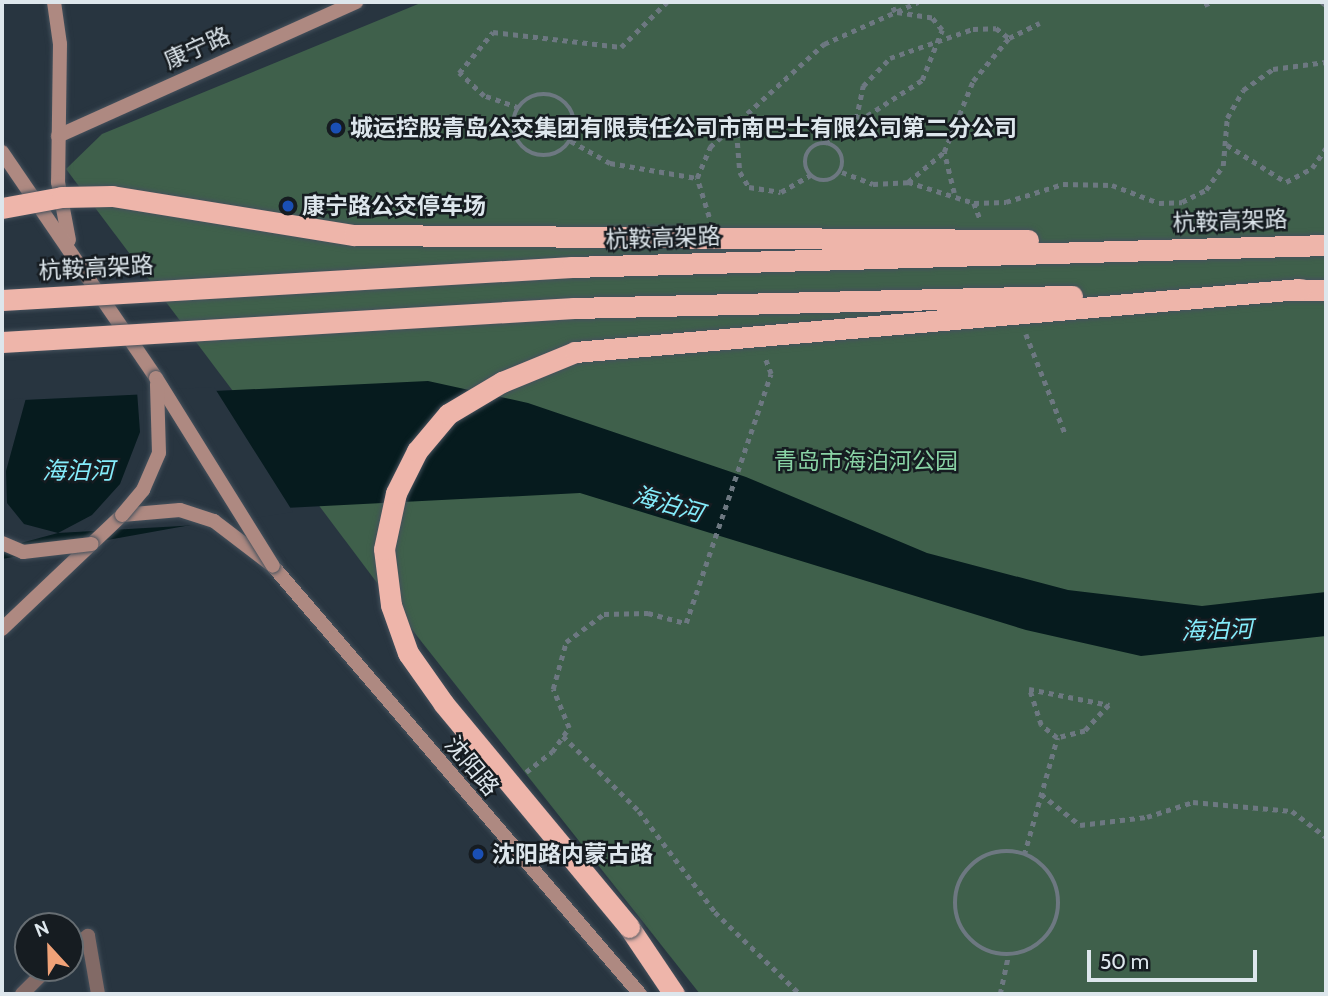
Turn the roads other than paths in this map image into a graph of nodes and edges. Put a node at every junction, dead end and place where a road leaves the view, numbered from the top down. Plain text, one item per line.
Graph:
1 (54, 2) edge
2 (355, 2) edge
3 (58, 136) junction
4 (2, 152) edge
5 (2, 208) edge
6 (70, 245) junction
7 (1316, 245) edge
8 (1300, 289) junction
9 (1326, 290) edge
10 (2, 300) edge
11 (2, 342) edge
12 (156, 378) junction
13 (122, 515) junction
14 (2, 543) edge
15 (92, 544) junction
16 (273, 566) junction
17 (2, 629) edge
18 (84, 939) edge
19 (98, 994) edge
20 (640, 994) edge
21 (674, 994) edge

1 - 3 main road
2 - 3 main road, 康宁路
3 - 6 main road
4 - 6 main road
5 - 7 highway, bridge
6 - 12 main road
7 - 10 highway, 杭鞍高架路, bridge
8 - 9 highway, bridge
8 - 11 highway, bridge
8 - 21 highway, bridge
12 - 13 main road, bridge
12 - 16 main road, bridge
13 - 15 main road
13 - 16 main road, bridge
14 - 15 main road, bridge
15 - 17 main road
16 - 20 main road, 沈阳路
18 - 19 street

